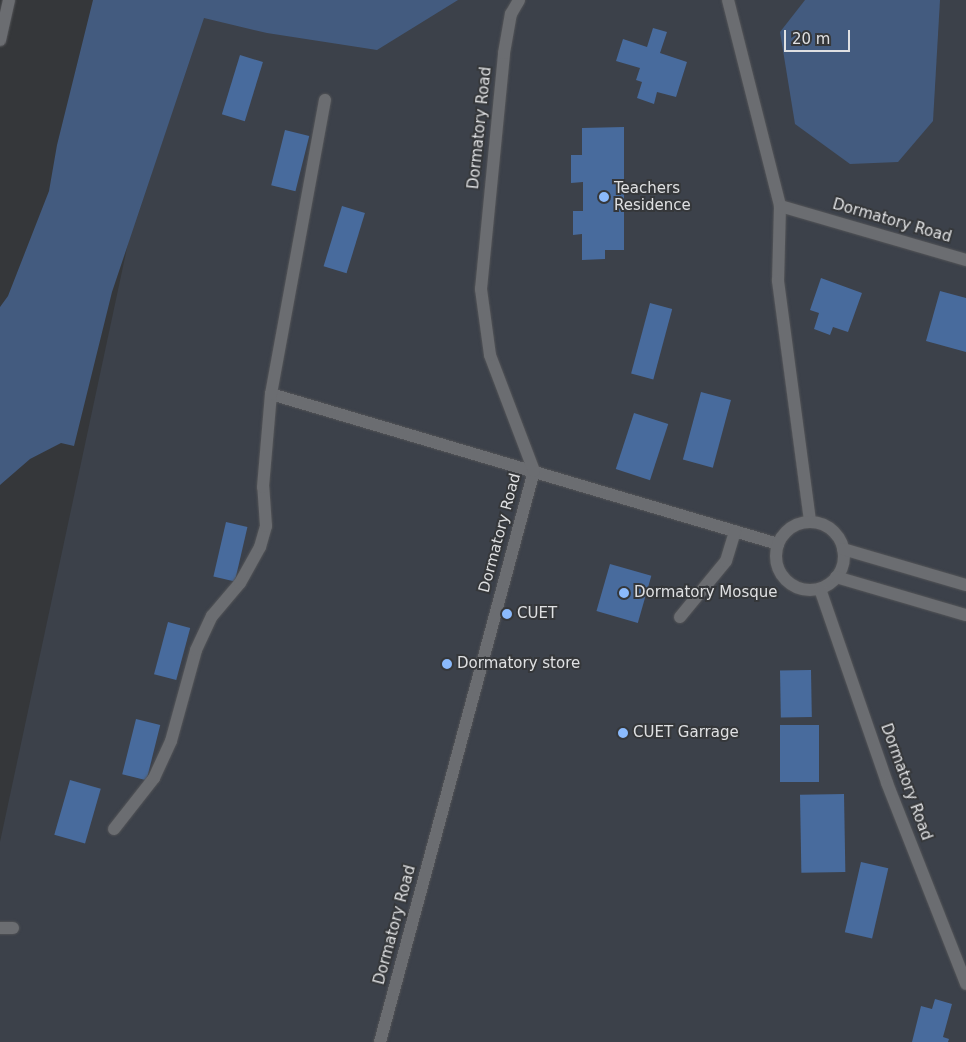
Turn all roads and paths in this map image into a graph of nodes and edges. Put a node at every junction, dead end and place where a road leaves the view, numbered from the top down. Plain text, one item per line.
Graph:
1 (9, 0) edge
2 (519, 0) edge
3 (728, 0) edge
4 (0, 40) edge
5 (325, 100) dead end
6 (780, 206) junction
7 (966, 260) edge
8 (271, 394) junction
9 (534, 471) junction
10 (810, 522) junction
11 (735, 531) junction
12 (778, 544) junction
13 (843, 549) junction
14 (836, 577) junction
15 (966, 585) edge
16 (820, 589) junction
17 (966, 615) edge
18 (680, 617) dead end
19 (114, 829) dead end
20 (966, 984) edge
21 (380, 1042) edge

1 - 4 street
2 - 9 street, Dormatory Road
3 - 6 street
5 - 8 street
6 - 7 street, Dormatory Road
6 - 10 street
8 - 9 street
8 - 19 street
9 - 11 street
9 - 21 street, Dormatory Road
10 - 12 street
10 - 13 street
11 - 12 street
11 - 18 street
12 - 16 street
13 - 14 street
13 - 15 street
14 - 16 street
14 - 17 street
16 - 20 street, Dormatory Road

